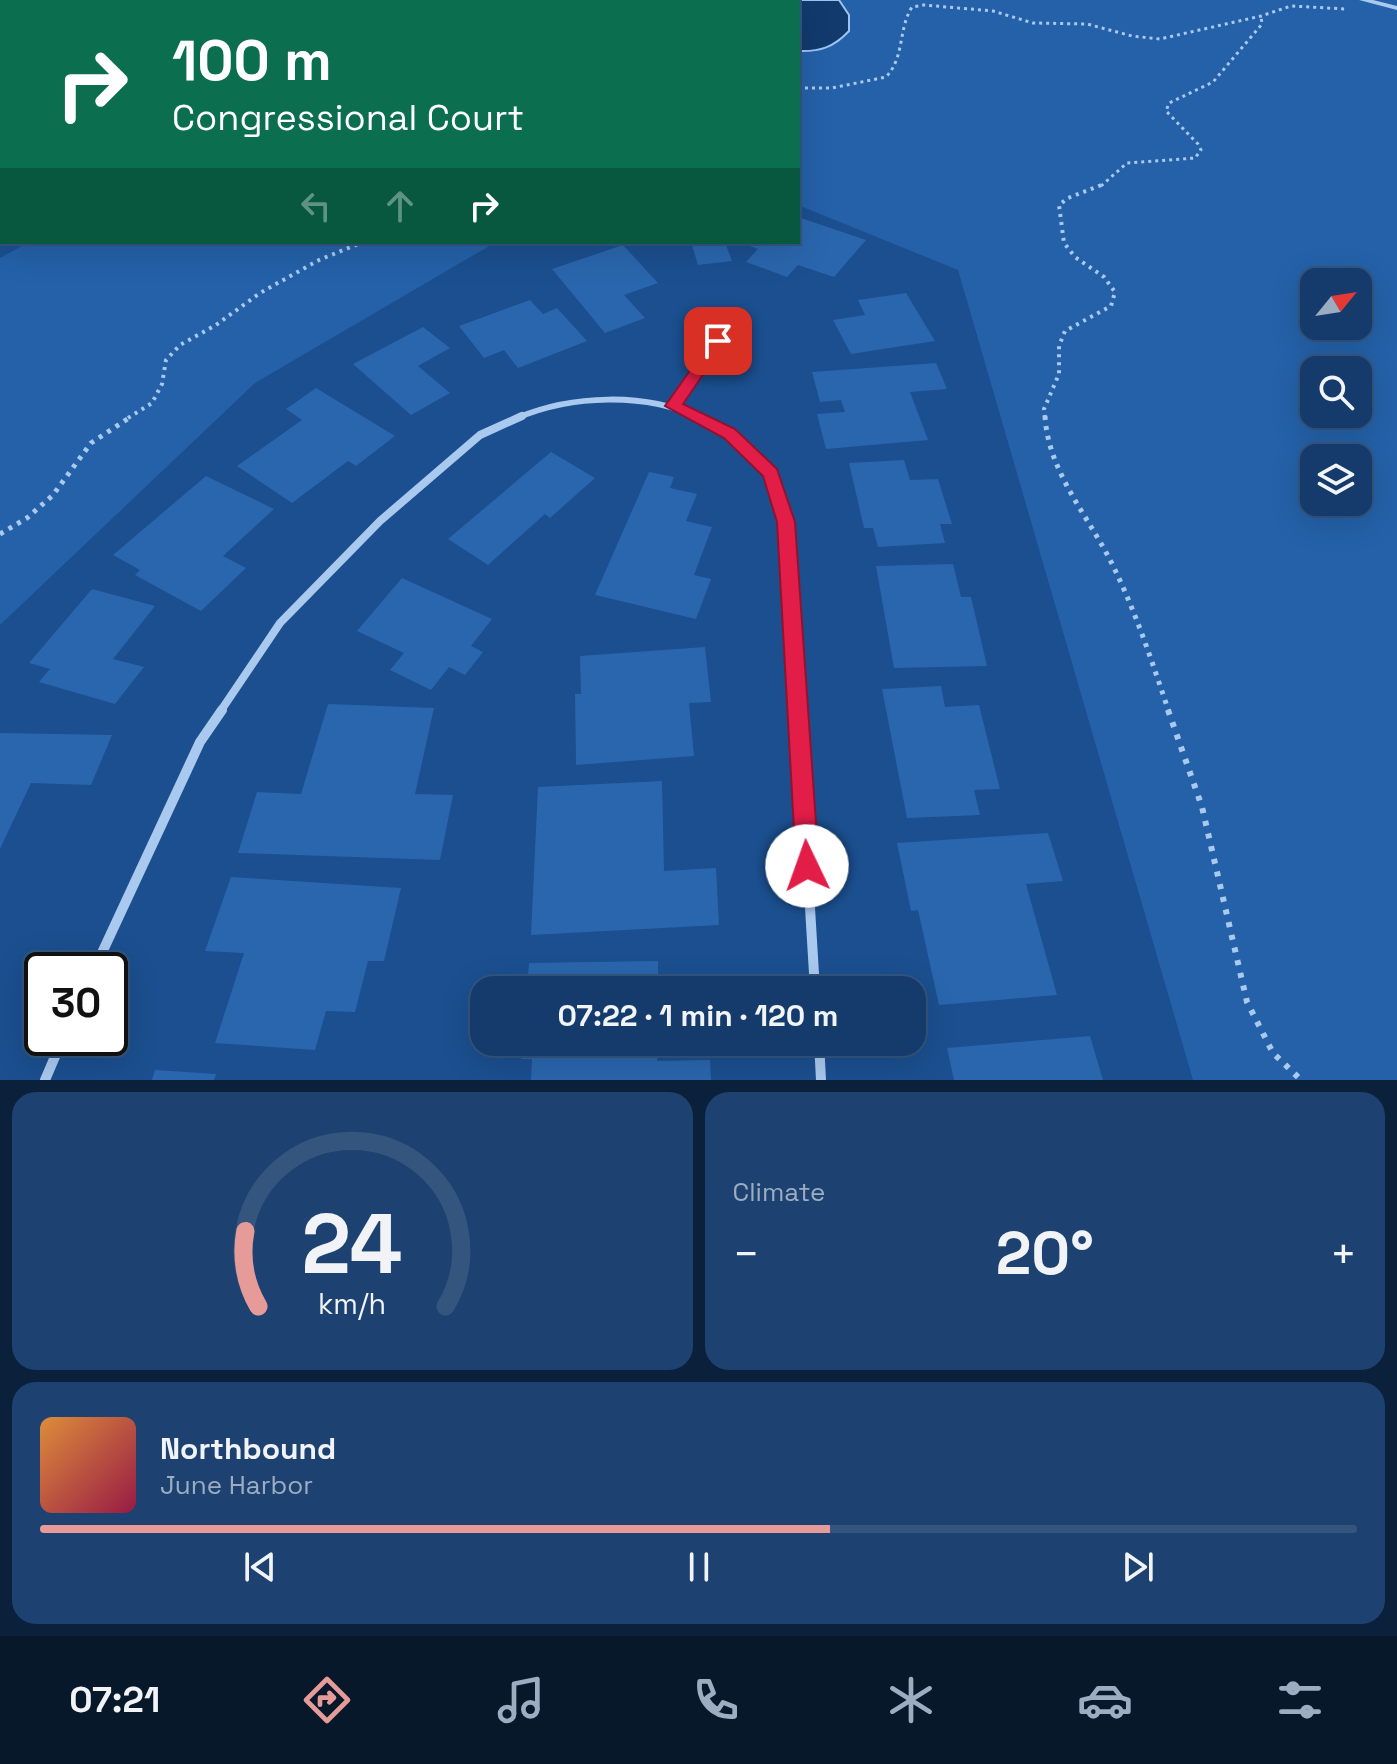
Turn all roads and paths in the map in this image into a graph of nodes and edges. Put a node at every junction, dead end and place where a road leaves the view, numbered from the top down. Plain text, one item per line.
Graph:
1 (1363, 0) edge
2 (1397, 8) edge
3 (1348, 10) dead end
4 (1261, 16) junction
5 (800, 88) edge
6 (358, 244) edge
7 (734, 318) dead end
8 (674, 406) junction
9 (0, 534) edge
10 (102, 952) edge
11 (814, 976) edge
12 (55, 1056) edge
13 (820, 1056) edge
14 (45, 1080) edge
15 (821, 1080) edge
16 (1301, 1080) edge

1 - 2 street
3 - 4 path
4 - 5 path
4 - 16 path
6 - 9 path
7 - 8 street
8 - 10 street
8 - 11 street
12 - 14 street
13 - 15 street

